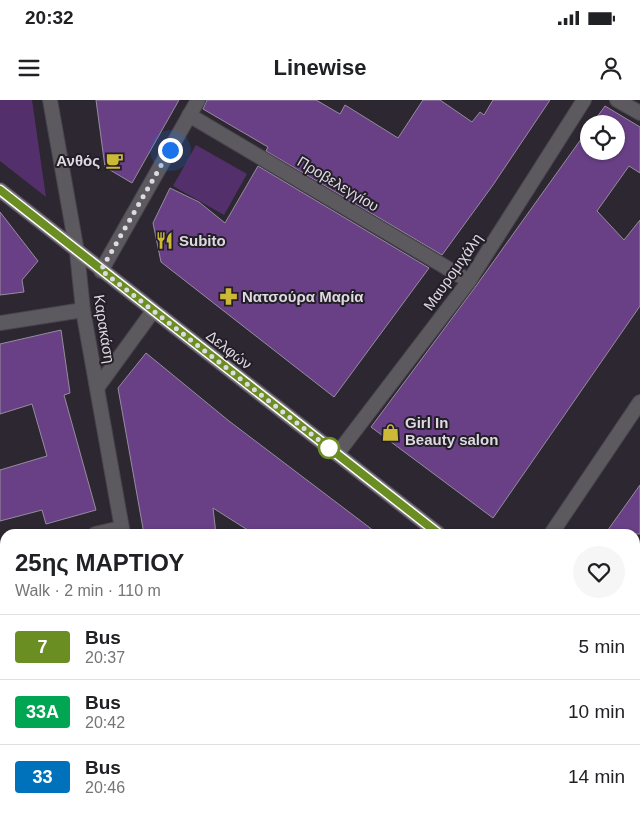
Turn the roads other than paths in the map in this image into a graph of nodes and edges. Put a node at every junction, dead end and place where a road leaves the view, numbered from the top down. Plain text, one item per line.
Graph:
1 (50, 100) edge
2 (198, 100) edge
3 (584, 100) edge
4 (618, 100) edge
5 (640, 113) edge
6 (189, 115) junction
7 (0, 190) edge
8 (77, 252) junction
9 (101, 270) junction
10 (469, 281) junction
11 (83, 310) junction
12 (153, 311) junction
13 (0, 324) edge
14 (97, 388) junction
15 (640, 402) edge
16 (337, 454) junction
17 (122, 529) edge
18 (433, 529) edge
19 (554, 529) edge

1 - 8 street, Καρακάση
2 - 6 street
3 - 10 street, Μαυρομιχάλη
4 - 5 street
6 - 9 street
6 - 10 street, Προβελεγγίου
7 - 8 main road, Δελφών
8 - 9 main road, Δελφών
8 - 11 street, Καρακάση
9 - 12 main road, Δελφών
10 - 16 street, Μαυρομιχάλη
11 - 13 street
11 - 14 street, Καρακάση
12 - 14 street
12 - 16 main road, Δελφών
14 - 17 street, Καρακάση
15 - 19 street
16 - 18 main road, Δελφών

